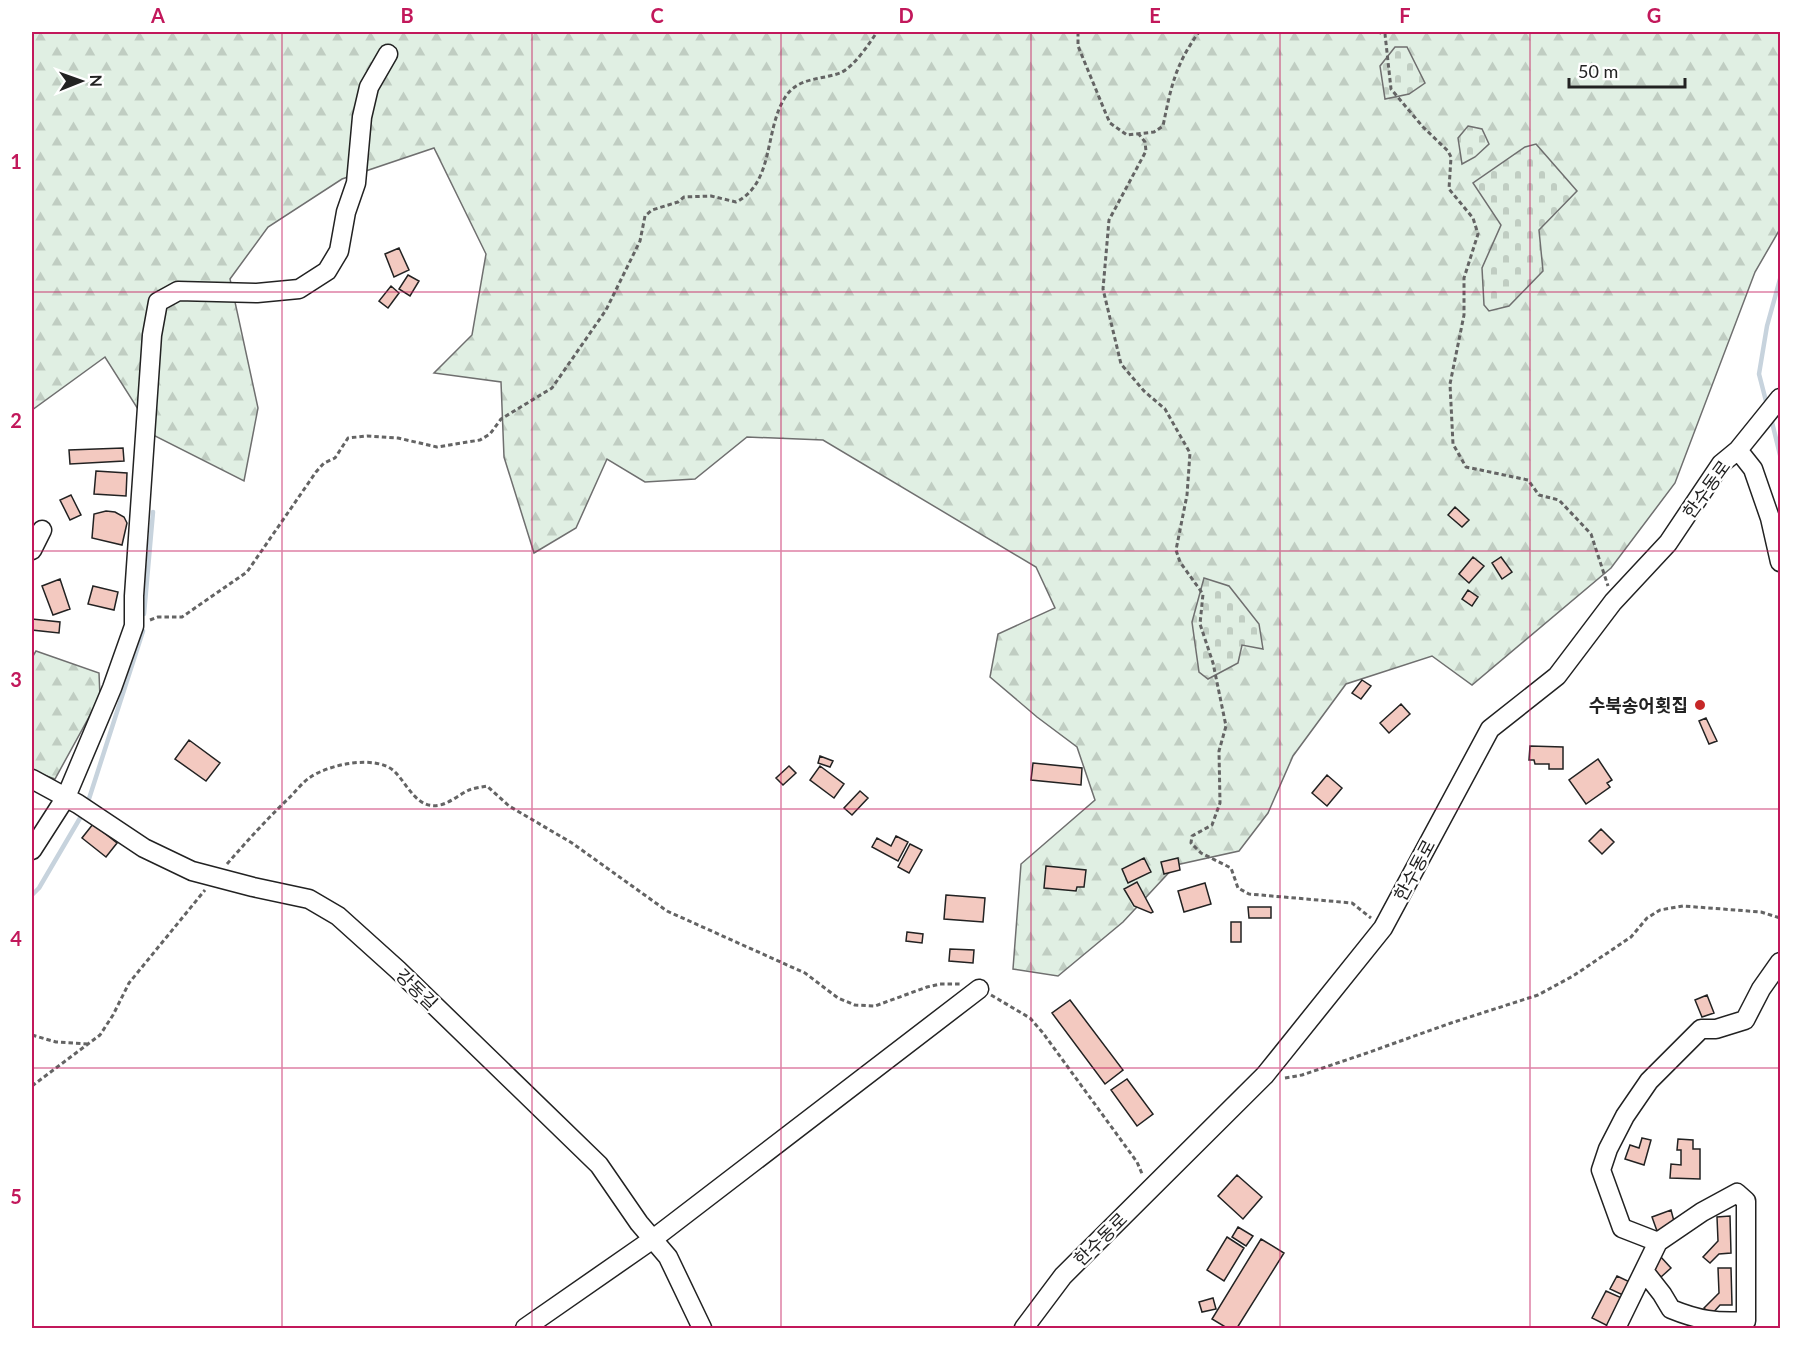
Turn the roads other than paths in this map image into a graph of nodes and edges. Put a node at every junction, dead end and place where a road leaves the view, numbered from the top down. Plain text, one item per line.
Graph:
1 (388, 54) dead end
2 (1780, 398) edge
3 (1738, 450) junction
4 (42, 530) dead end
5 (32, 550) edge
6 (1780, 562) edge
7 (32, 779) edge
8 (72, 800) junction
9 (32, 850) edge
10 (1780, 962) edge
11 (979, 989) road end
12 (653, 1239) junction
13 (1658, 1242) junction
14 (1644, 1271) junction
15 (1752, 1325) edge
16 (525, 1329) edge
17 (702, 1329) edge
18 (1024, 1329) edge
19 (1616, 1329) edge

1 - 8 street
2 - 3 street, 한수동로
3 - 6 street
3 - 18 street, 한수동로
4 - 5 street
7 - 8 street, 강동길
8 - 9 street
8 - 12 street, 강동길
10 - 13 street
11 - 12 street
12 - 16 street
12 - 17 street, 강동길
13 - 14 street
13 - 15 street
14 - 15 street
14 - 19 street

